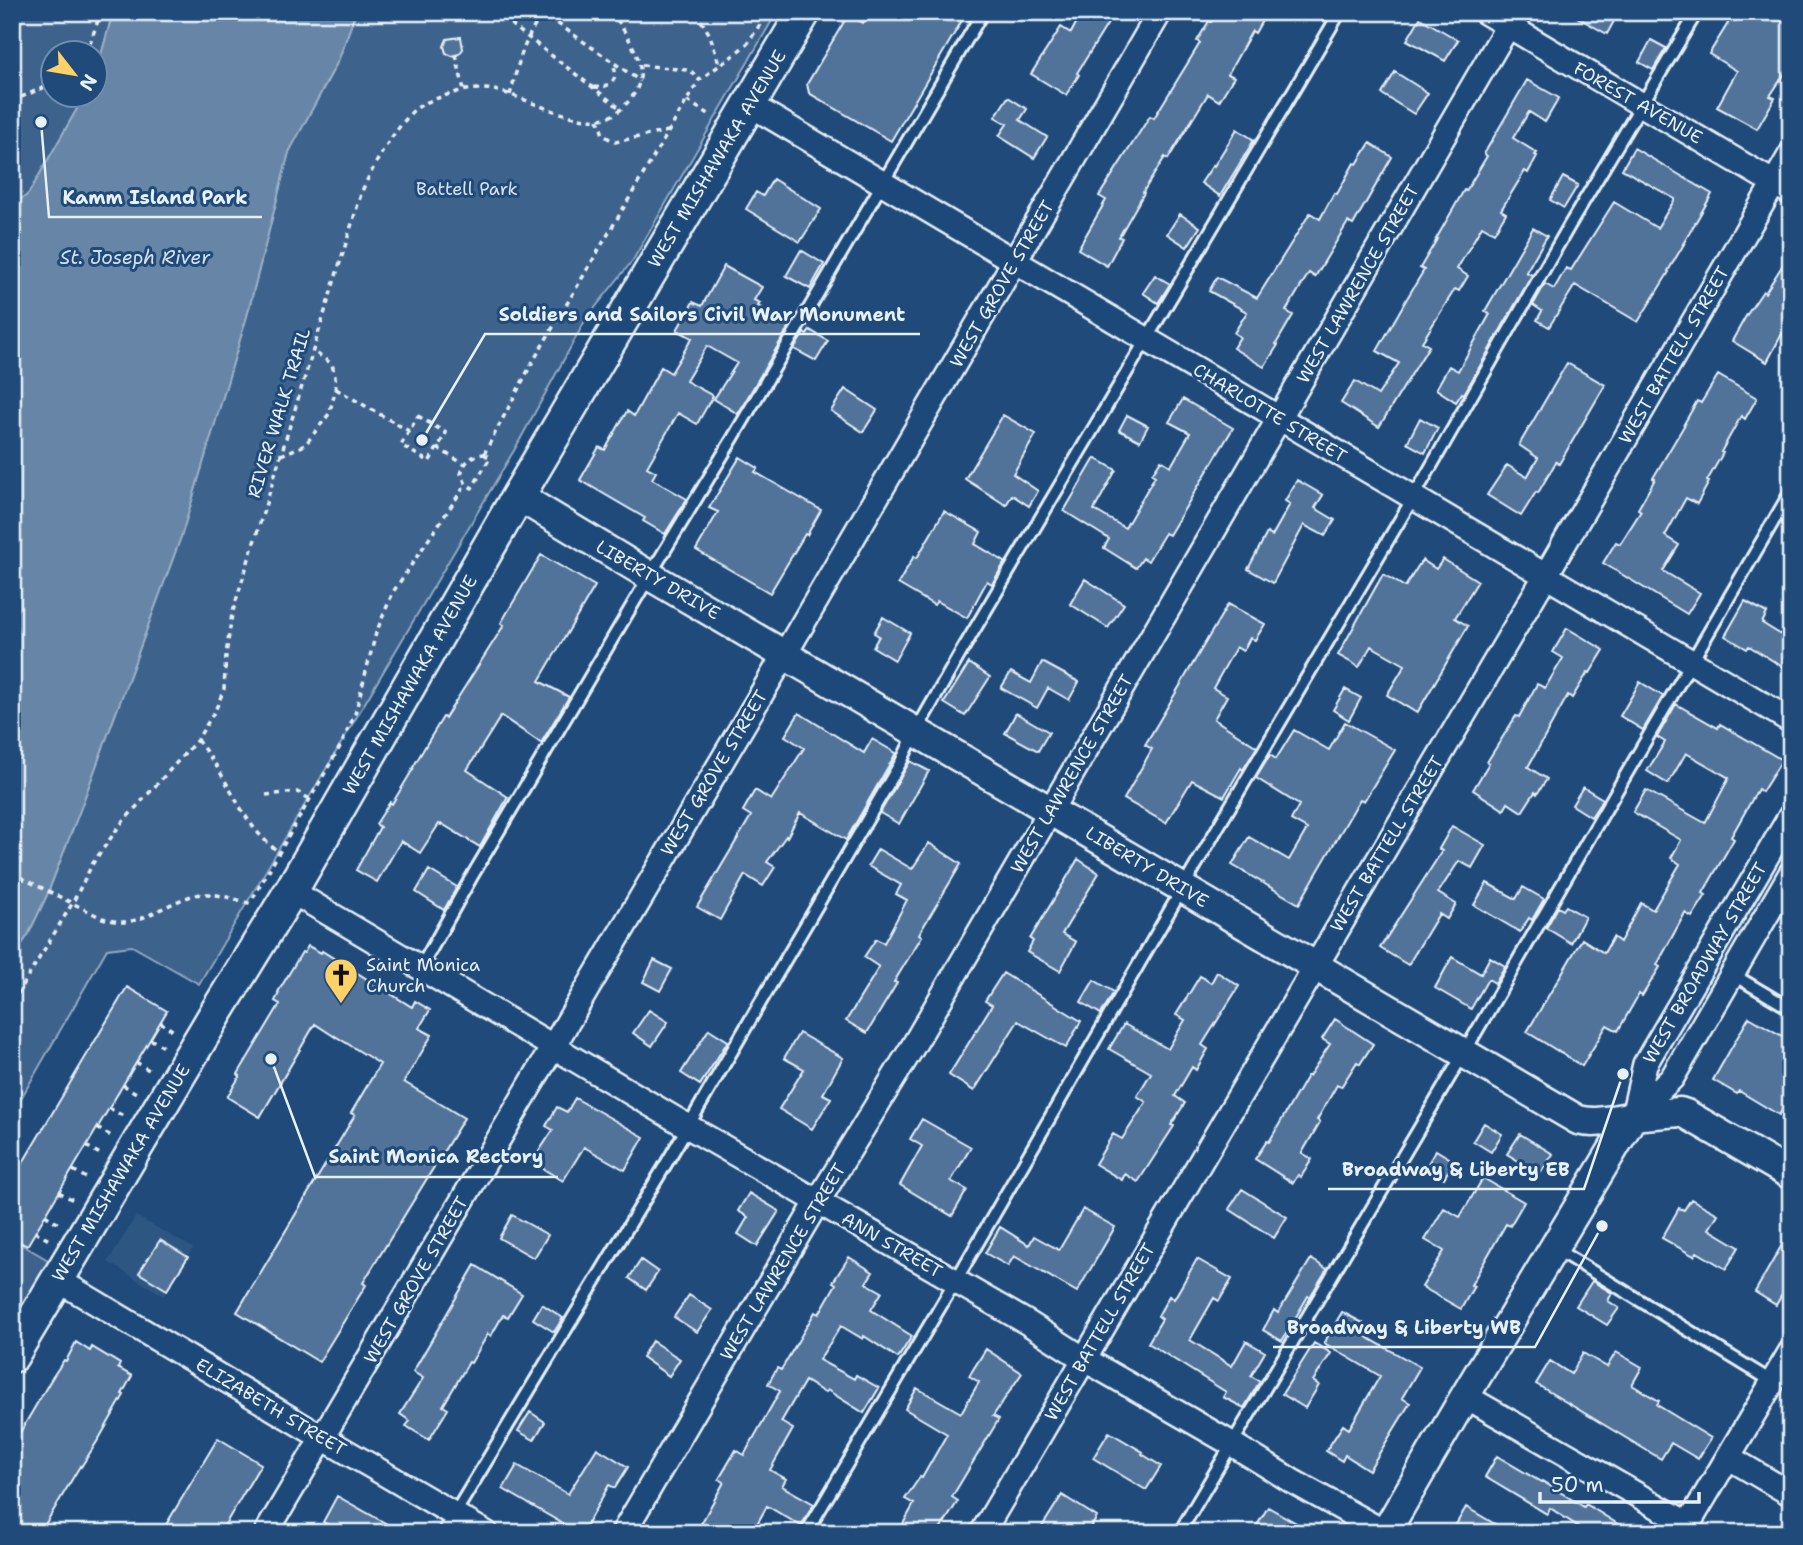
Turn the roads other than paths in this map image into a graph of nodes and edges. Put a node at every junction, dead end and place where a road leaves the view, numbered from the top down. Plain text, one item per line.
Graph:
1 (804, 12) edge
2 (983, 12) edge
3 (1160, 12) edge
4 (1340, 12) edge
5 (1485, 12) edge
6 (1697, 12) edge
7 (1512, 19) edge
8 (749, 104) junction
9 (1641, 106) junction
10 (1791, 154) edge
11 (883, 185) junction
12 (1782, 188) edge
13 (1015, 262) junction
14 (1147, 340) junction
15 (1280, 419) junction
16 (1791, 491) edge
17 (518, 496) junction
18 (1413, 498) junction
19 (1546, 575) junction
20 (650, 576) junction
21 (785, 654) junction
22 (1692, 662) junction
23 (1791, 721) edge
24 (916, 731) junction
25 (1051, 810) junction
26 (1791, 815) edge
27 (1791, 873) edge
28 (281, 885) junction
29 (1184, 888) junction
30 (1315, 966) junction
31 (419, 969) junction
32 (1732, 974) junction
33 (1791, 1009) edge
34 (552, 1046) junction
35 (1464, 1053) junction
36 (1633, 1116) junction
37 (687, 1126) junction
38 (1791, 1175) edge
39 (818, 1201) junction
40 (1554, 1248) junction
41 (58, 1280) junction
42 (955, 1282) junction
43 (1791, 1351) edge
44 (12, 1356) edge
45 (1084, 1359) junction
46 (1773, 1382) junction
47 (1465, 1396) junction
48 (323, 1438) junction
49 (1232, 1444) junction
50 (1728, 1457) junction
51 (1791, 1494) edge
52 (449, 1524) edge
53 (1686, 1528) edge
54 (266, 1533) edge
55 (486, 1533) edge
56 (623, 1533) edge
57 (806, 1533) edge
58 (982, 1533) edge
59 (1179, 1533) edge
60 (1385, 1533) edge

1 - 8 main road, WEST MISHAWAKA AVENUE
2 - 11 lane
3 - 13 street, WEST GROVE STREET
4 - 14 lane
5 - 7 street, FOREST AVENUE
6 - 9 lane
7 - 9 street, FOREST AVENUE
7 - 15 street, WEST LAWRENCE STREET
8 - 11 street, CHARLOTTE STREET
8 - 17 main road, WEST MISHAWAKA AVENUE
9 - 12 street, FOREST AVENUE
9 - 18 lane
10 - 12 street, WEST BATTELL STREET
11 - 13 street, CHARLOTTE STREET
11 - 20 lane
12 - 19 street, WEST BATTELL STREET
13 - 14 street, CHARLOTTE STREET
13 - 21 street, WEST GROVE STREET
14 - 15 street, CHARLOTTE STREET
14 - 24 lane
15 - 18 street, CHARLOTTE STREET
15 - 25 street, WEST LAWRENCE STREET
16 - 22 lane
17 - 20 street, LIBERTY DRIVE
17 - 28 main road, WEST MISHAWAKA AVENUE
18 - 19 street, CHARLOTTE STREET
18 - 29 lane
19 - 22 street, CHARLOTTE STREET
19 - 30 street, WEST BATTELL STREET
20 - 21 street, LIBERTY DRIVE
20 - 31 lane
21 - 24 street, LIBERTY DRIVE
21 - 34 street, WEST GROVE STREET
22 - 23 street, CHARLOTTE STREET
22 - 35 lane
24 - 25 street, LIBERTY DRIVE
24 - 37 lane
25 - 29 street, LIBERTY DRIVE
25 - 39 street, WEST LAWRENCE STREET
26 - 36 street, WEST BROADWAY STREET
27 - 32 street, WEST BROADWAY STREET
28 - 31 street, ANN STREET
28 - 41 main road, WEST MISHAWAKA AVENUE
29 - 30 street, LIBERTY DRIVE
29 - 42 lane
30 - 35 street, LIBERTY DRIVE
30 - 45 street, WEST BATTELL STREET
31 - 34 street, ANN STREET
32 - 33 lane
32 - 36 street, WEST BROADWAY STREET
34 - 37 street, ANN STREET
34 - 48 street, WEST GROVE STREET
35 - 36 street, LIBERTY DRIVE
35 - 49 lane
36 - 38 street, LIBERTY DRIVE
36 - 40 street, WEST BROADWAY STREET
37 - 39 street, ANN STREET
37 - 52 lane
39 - 42 street, ANN STREET
39 - 56 street, WEST LAWRENCE STREET
40 - 46 lane
40 - 47 street, WEST BROADWAY STREET
41 - 44 main road, WEST MISHAWAKA AVENUE
41 - 48 street, ELIZABETH STREET
42 - 45 street, ANN STREET
42 - 57 lane
43 - 46 street
45 - 49 street, ANN STREET
45 - 58 street, WEST BATTELL STREET
46 - 50 street
47 - 53 street
47 - 60 street, WEST BROADWAY STREET
48 - 52 street, ELIZABETH STREET
48 - 54 street, WEST GROVE STREET
49 - 59 lane
49 - 60 street, ANN STREET
50 - 51 street
50 - 53 street
52 - 55 street, ELIZABETH STREET

